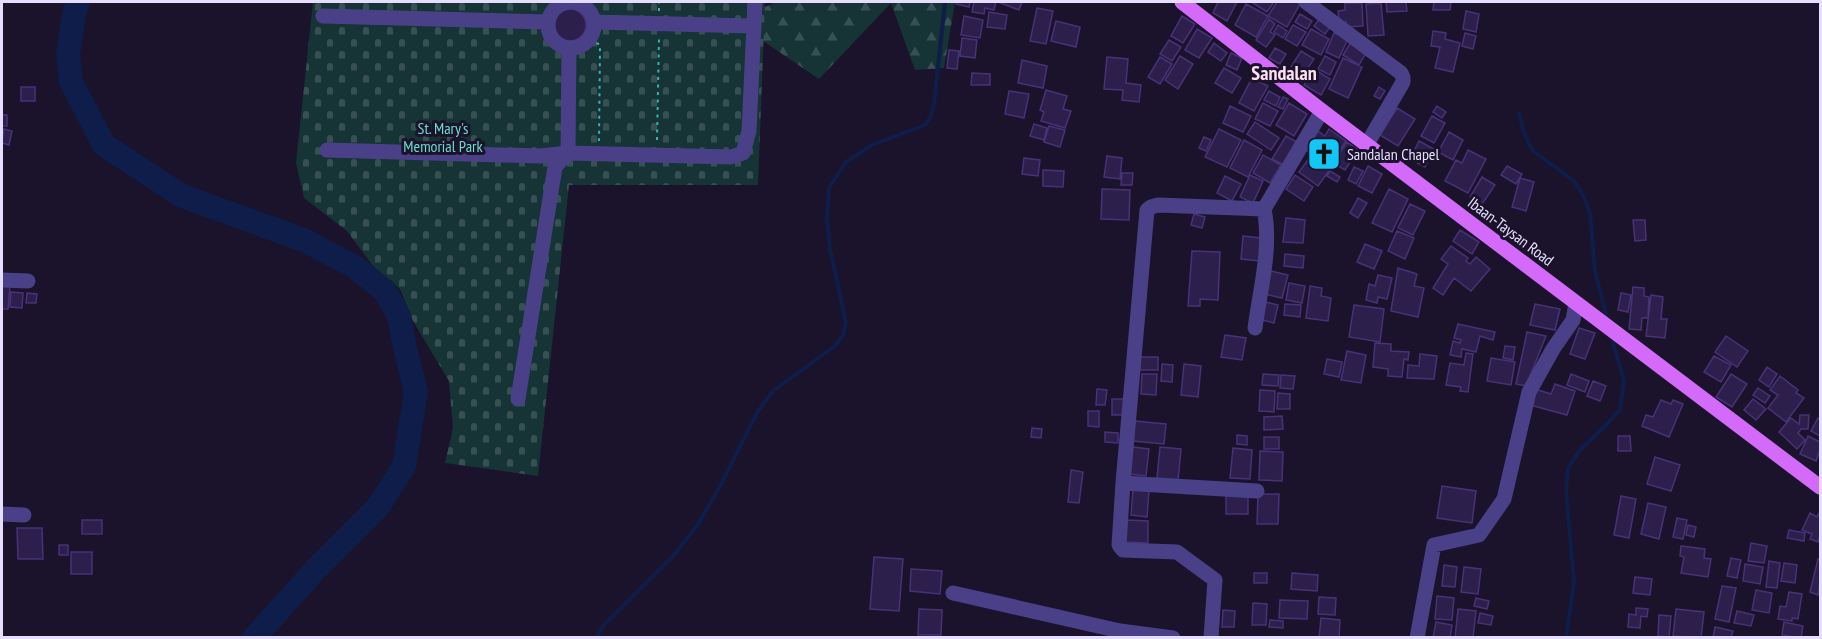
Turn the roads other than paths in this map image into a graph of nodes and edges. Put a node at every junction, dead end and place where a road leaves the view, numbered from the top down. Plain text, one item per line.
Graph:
1 (571, 2) edge
2 (755, 2) edge
3 (1182, 2) edge
4 (1306, 2) edge
5 (323, 16) dead end
6 (548, 22) junction
7 (594, 22) junction
8 (753, 26) junction
9 (569, 48) junction
10 (1322, 111) junction
11 (1367, 144) junction
12 (327, 150) dead end
13 (568, 153) junction
14 (1264, 209) junction
15 (2, 280) edge
16 (28, 281) dead end
17 (1576, 304) junction
18 (1255, 328) dead end
19 (518, 399) dead end
20 (1123, 483) junction
21 (1821, 487) edge
22 (1257, 491) dead end
23 (2, 514) edge
24 (24, 515) dead end
25 (954, 593) dead end
26 (1173, 638) edge
27 (1211, 638) edge
28 (1417, 638) edge

1 - 6 street
1 - 7 street
2 - 8 street
3 - 10 main road, Ibaan-Taysan Road
4 - 11 street
5 - 6 street
6 - 9 street
7 - 8 street
7 - 9 street
8 - 13 street
9 - 13 street
10 - 11 main road, Ibaan-Taysan Road
10 - 14 street
11 - 17 main road, Ibaan-Taysan Road
12 - 13 street
13 - 19 street
14 - 18 street
14 - 20 street
15 - 16 street
17 - 21 main road, Ibaan-Taysan Road
17 - 28 street
20 - 22 street
20 - 27 street
23 - 24 street
25 - 26 street

